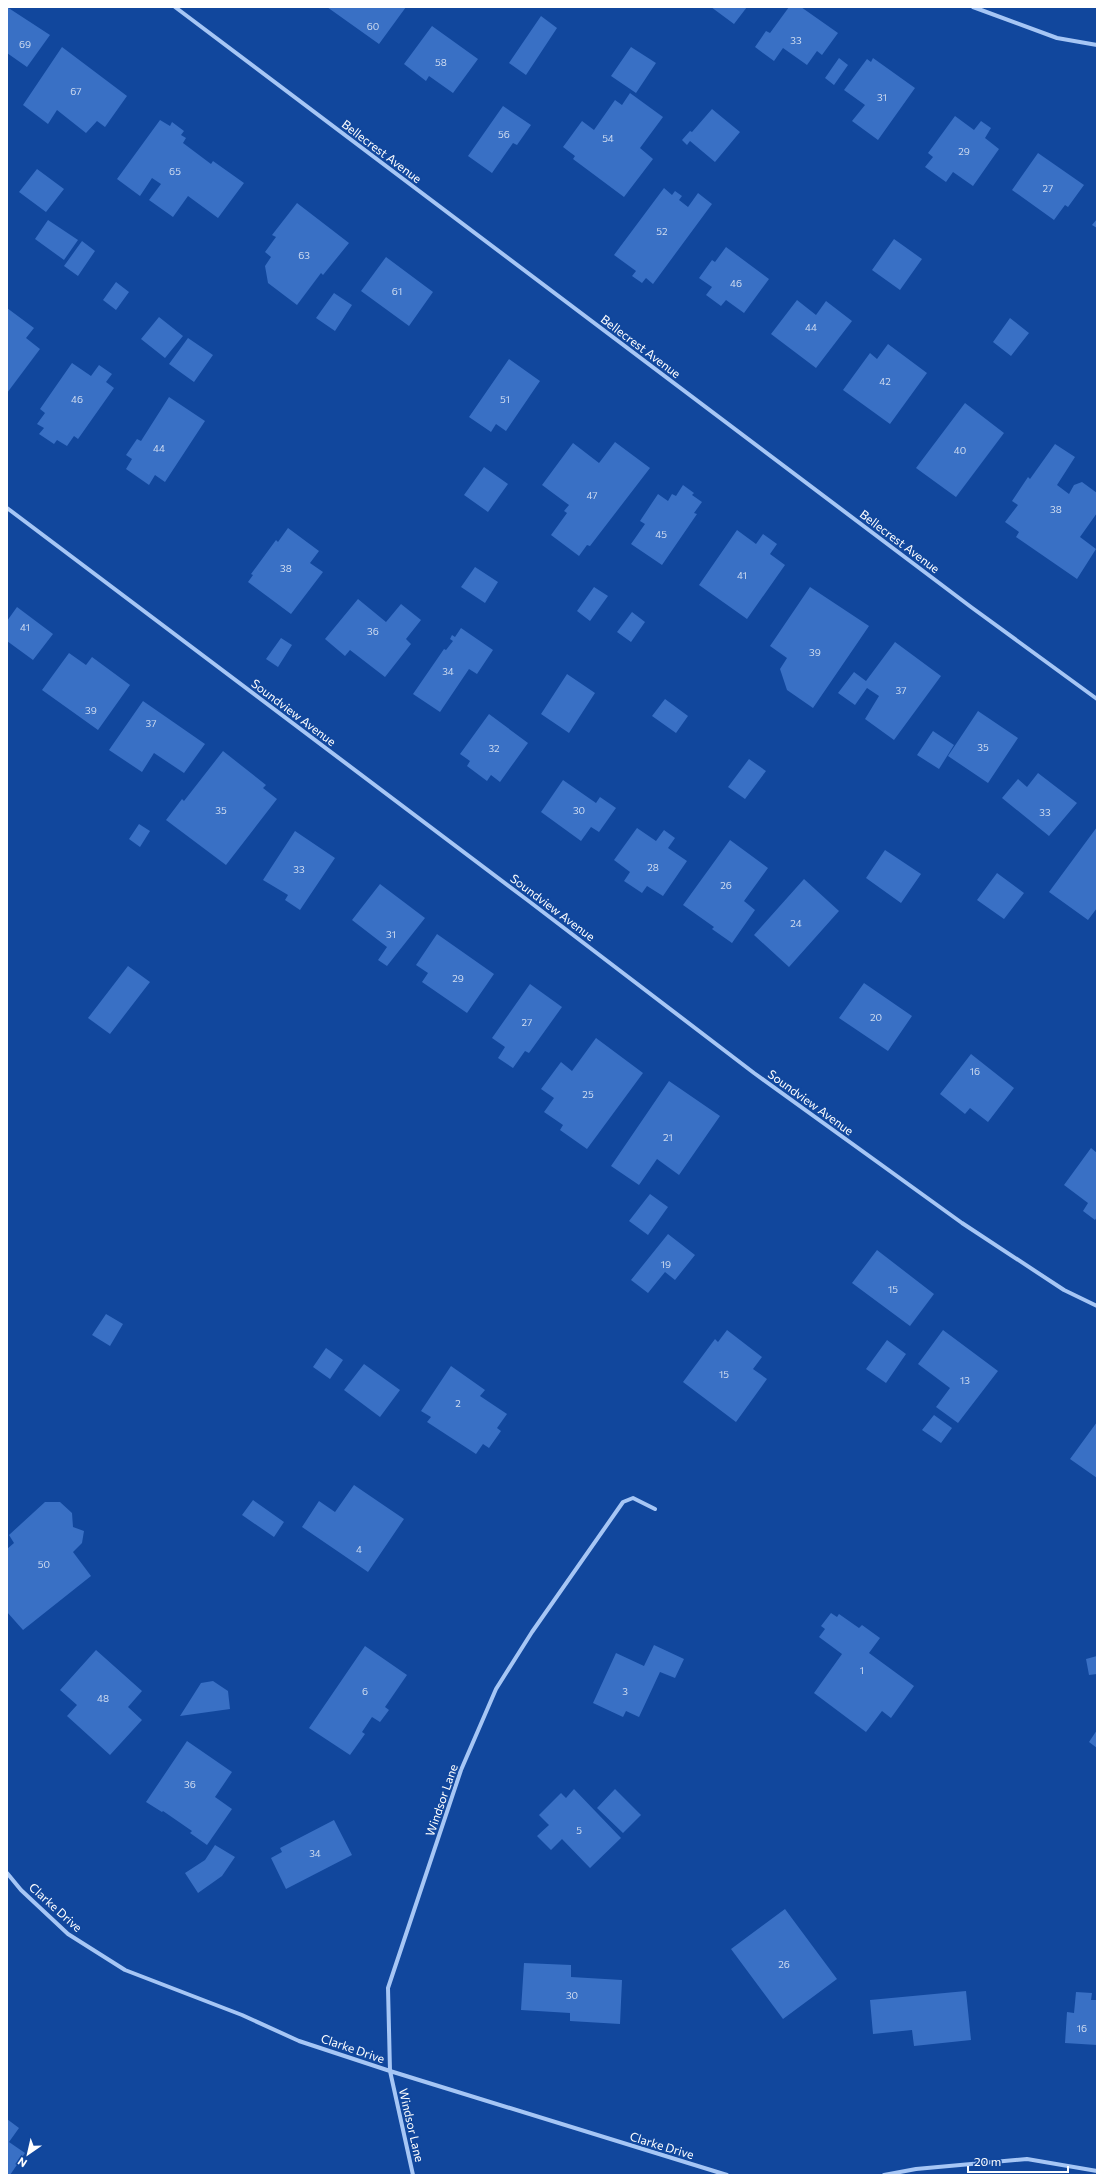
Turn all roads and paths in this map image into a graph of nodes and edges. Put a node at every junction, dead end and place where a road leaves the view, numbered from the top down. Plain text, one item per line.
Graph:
1 (175, 7) edge
2 (973, 7) edge
3 (1097, 45) edge
4 (7, 508) edge
5 (1097, 699) edge
6 (1097, 1306) edge
7 (655, 1509) dead end
8 (7, 1873) edge
9 (390, 2071) junction
10 (1097, 2171) edge
11 (413, 2175) edge
12 (727, 2175) edge
13 (884, 2175) edge

1 - 5 street, Bellecrest Avenue
2 - 3 street
4 - 6 street, Soundview Avenue
7 - 9 street, Windsor Lane
8 - 9 street, Clarke Drive
9 - 11 street, Windsor Lane
9 - 12 street, Clarke Drive
10 - 13 street

